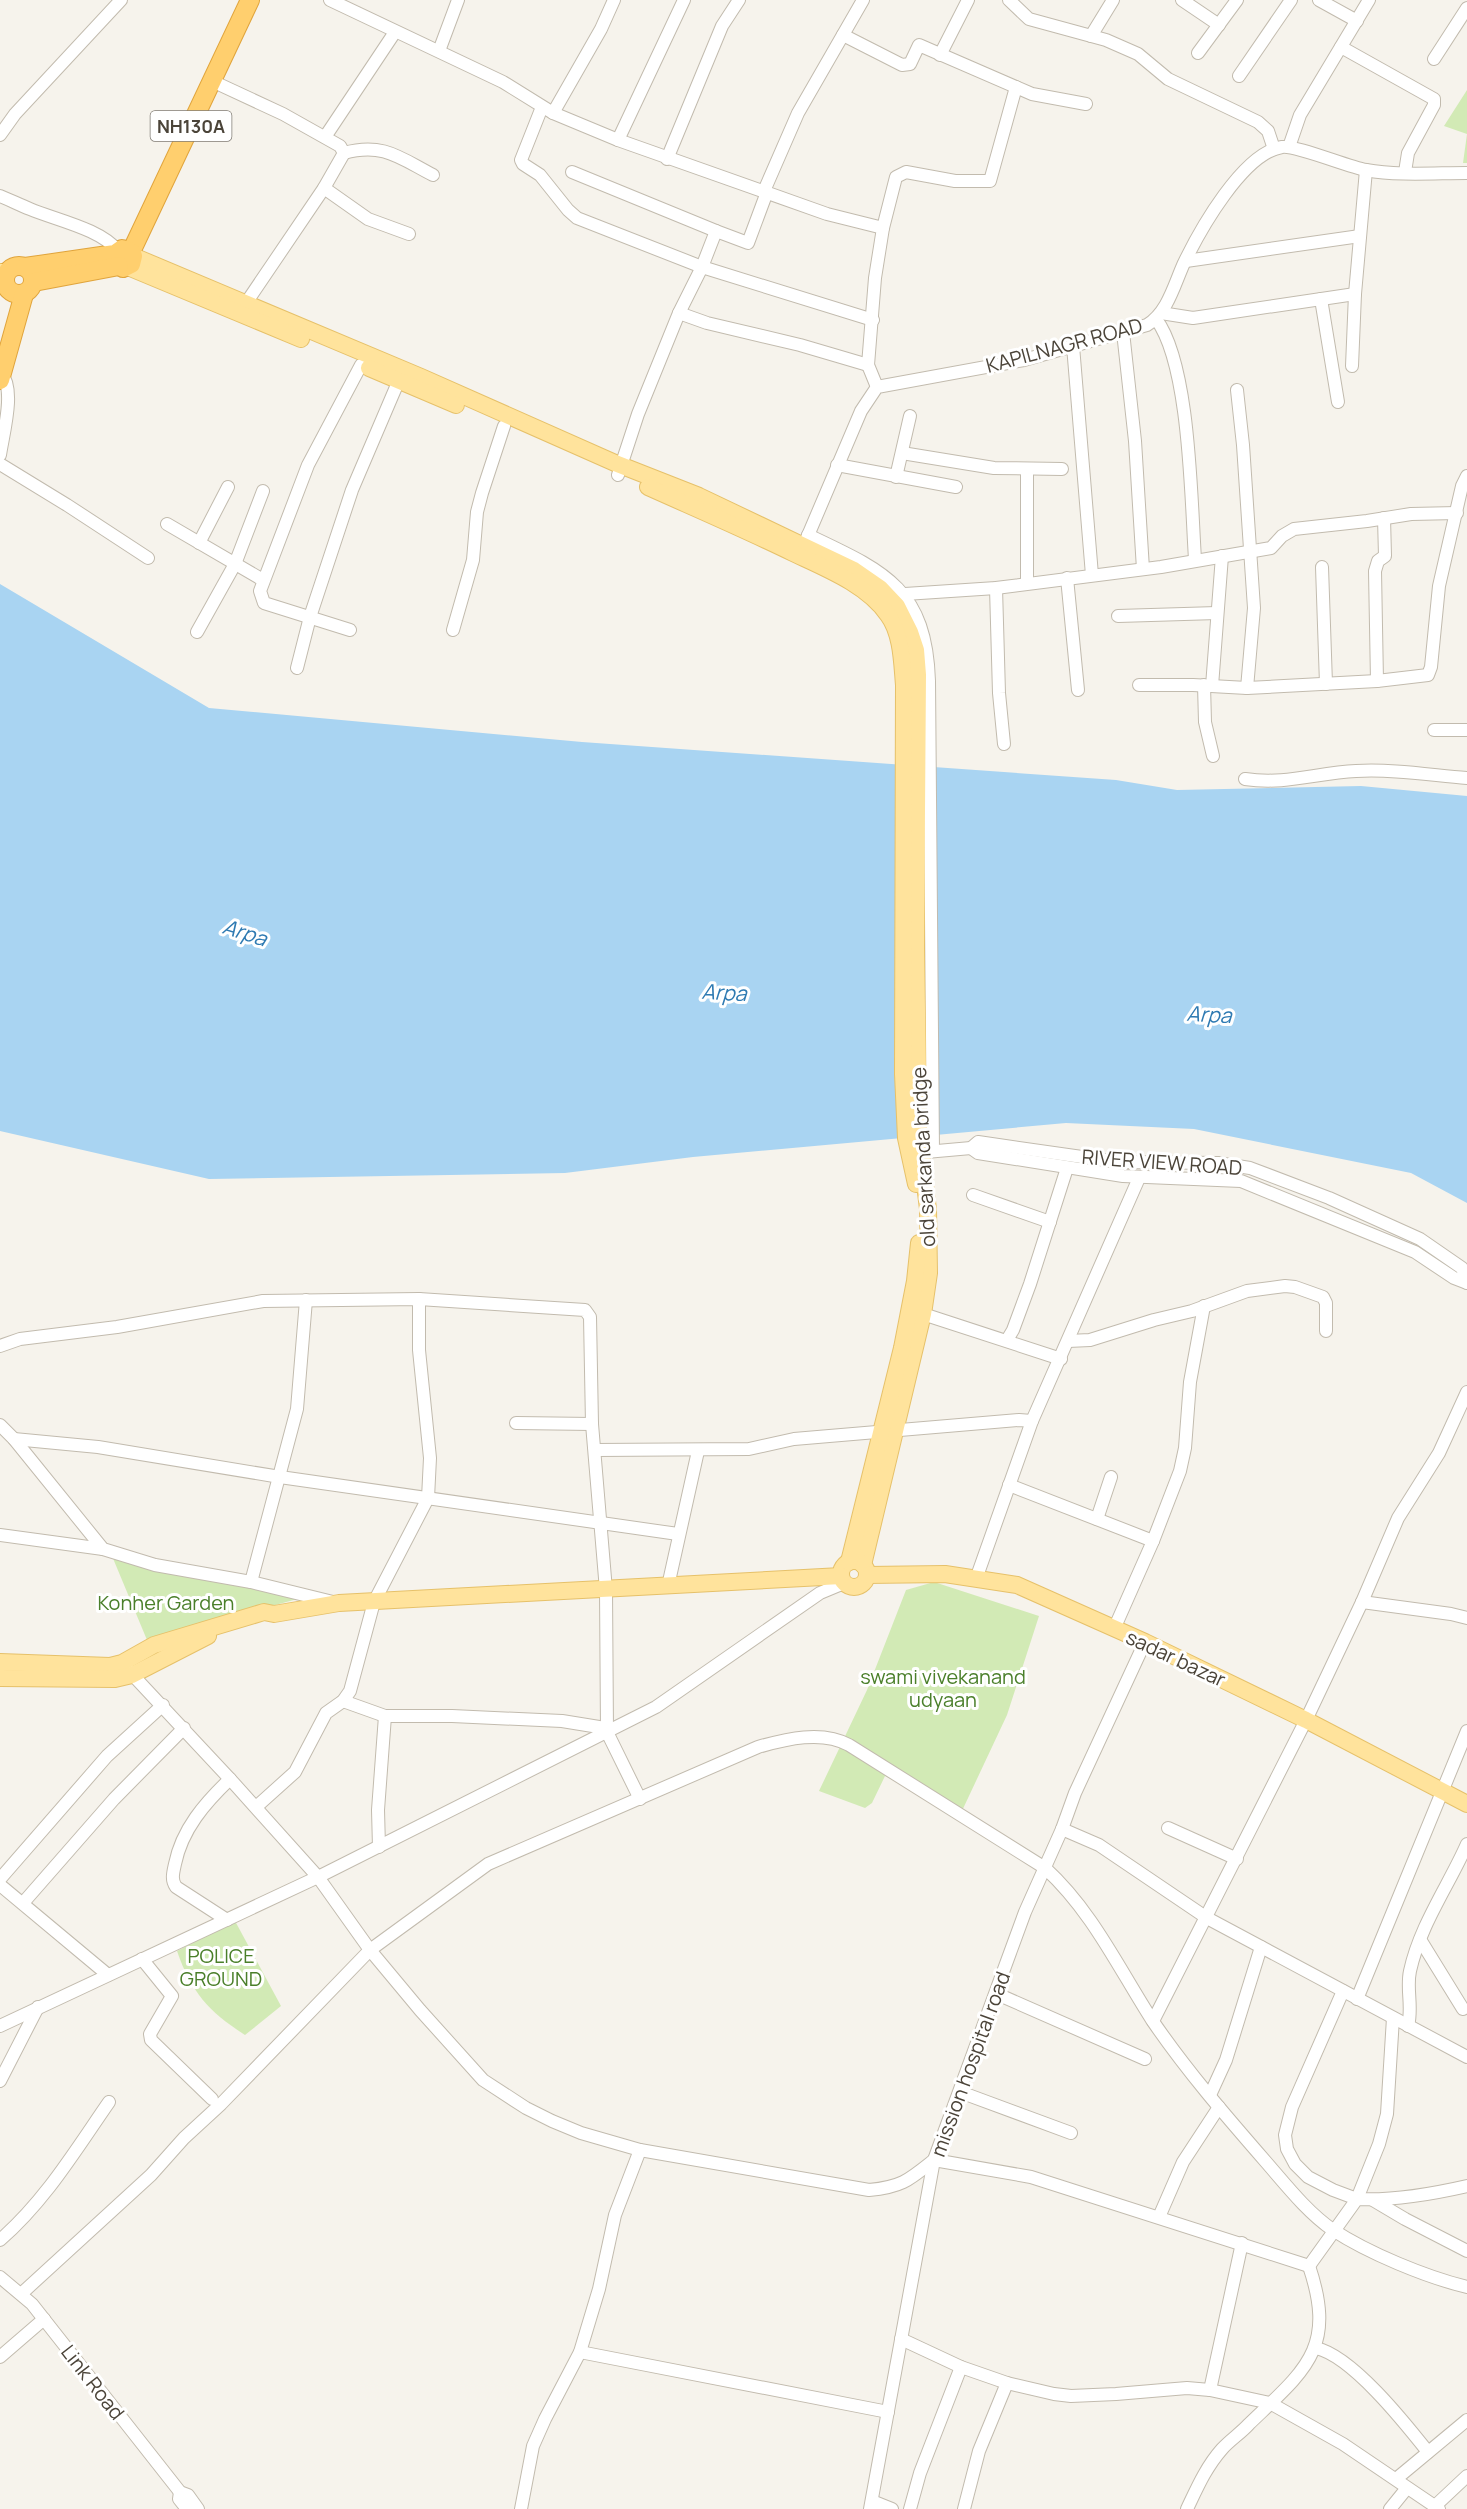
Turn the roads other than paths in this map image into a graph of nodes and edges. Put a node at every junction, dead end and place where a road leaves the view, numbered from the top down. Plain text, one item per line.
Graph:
1 (121, 0) edge
2 (239, 0) edge
3 (250, 0) edge
4 (330, 0) edge
5 (459, 0) edge
6 (614, 0) edge
7 (684, 0) edge
8 (739, 0) edge
9 (862, 0) edge
10 (968, 0) edge
11 (1009, 0) edge
12 (1113, 0) edge
13 (1182, 0) edge
14 (1237, 0) edge
15 (1291, 0) edge
16 (1319, 0) edge
17 (1369, 0) edge
18 (1467, 8) edge
19 (1357, 21) junction
20 (1219, 25) junction
21 (395, 33) junction
22 (843, 35) junction
23 (1091, 36) junction
24 (1341, 47) junction
25 (439, 51) junction
26 (1198, 53) dead end
27 (940, 54) junction
28 (1434, 59) dead end
29 (1239, 76) dead end
30 (212, 81) junction
31 (1016, 87) junction
32 (1086, 104) dead end
33 (547, 110) junction
34 (0, 135) edge
35 (325, 137) junction
36 (618, 140) junction
37 (1289, 147) junction
38 (1274, 149) junction
39 (344, 153) junction
40 (667, 159) junction
41 (1366, 170) junction
42 (572, 172) dead end
43 (1405, 172) junction
44 (1467, 173) edge
45 (433, 175) dead end
46 (324, 188) junction
47 (766, 191) junction
48 (0, 196) edge
49 (883, 228) junction
50 (716, 231) junction
51 (409, 234) dead end
52 (1360, 236) junction
53 (124, 256) junction
54 (1185, 261) junction
55 (702, 267) junction
56 (13, 280) edge
57 (1355, 294) junction
58 (1321, 299) junction
59 (243, 307) junction
60 (679, 313) junction
61 (1158, 316) junction
62 (873, 320) junction
63 (1123, 332) junction
64 (1073, 346) junction
65 (361, 364) junction
66 (868, 365) junction
67 (1353, 366) dead end
68 (2, 372) edge
69 (401, 375) junction
70 (1237, 390) dead end
71 (874, 391) junction
72 (1338, 402) dead end
73 (910, 416) dead end
74 (504, 426) junction
75 (902, 453) junction
76 (0, 455) edge
77 (0, 464) edge
78 (837, 465) junction
79 (1026, 469) junction
80 (1062, 469) dead end
81 (620, 470) junction
82 (1467, 476) edge
83 (896, 477) junction
84 (228, 487) dead end
85 (956, 487) dead end
86 (263, 491) dead end
87 (1457, 513) junction
88 (1384, 518) junction
89 (167, 524) dead end
90 (199, 543) junction
91 (804, 545) junction
92 (1250, 552) junction
93 (1221, 556) junction
94 (148, 558) dead end
95 (1196, 559) junction
96 (235, 564) junction
97 (1322, 567) dead end
98 (1143, 569) junction
99 (1092, 574) junction
100 (1067, 578) junction
101 (263, 580) junction
102 (1028, 582) junction
103 (996, 588) junction
104 (905, 594) junction
105 (1217, 613) junction
106 (1118, 616) dead end
107 (310, 617) junction
108 (350, 630) dead end
109 (453, 630) dead end
110 (197, 632) dead end
111 (297, 668) dead end
112 (1377, 681) junction
113 (1326, 684) junction
114 (1139, 685) dead end
115 (1208, 686) junction
116 (1247, 688) junction
117 (1078, 690) dead end
118 (1434, 730) dead end
119 (1467, 730) edge
120 (1004, 744) dead end
121 (1213, 756) dead end
122 (1467, 778) edge
123 (1245, 779) dead end
124 (920, 1145) junction
125 (971, 1148) junction
126 (1067, 1168) junction
127 (1139, 1178) junction
128 (973, 1195) dead end
129 (1050, 1222) junction
130 (1467, 1283) edge
131 (419, 1299) junction
132 (306, 1300) junction
133 (1204, 1306) junction
134 (923, 1314) junction
135 (1326, 1331) dead end
136 (1007, 1341) junction
137 (1068, 1341) junction
138 (0, 1347) edge
139 (1061, 1359) junction
140 (1467, 1392) edge
141 (1032, 1421) junction
142 (516, 1423) dead end
143 (592, 1424) junction
144 (0, 1425) edge
145 (887, 1430) junction
146 (14, 1439) junction
147 (596, 1450) junction
148 (698, 1451) junction
149 (280, 1477) junction
150 (1111, 1477) dead end
151 (1009, 1485) junction
152 (428, 1498) junction
153 (1096, 1519) junction
154 (602, 1524) junction
155 (678, 1534) junction
156 (0, 1535) edge
157 (1153, 1540) junction
158 (103, 1549) junction
159 (853, 1572) junction
160 (976, 1579) junction
161 (251, 1582) junction
162 (668, 1586) junction
163 (606, 1590) junction
164 (374, 1602) junction
165 (1362, 1602) junction
166 (339, 1603) junction
167 (1467, 1618) edge
168 (1114, 1629) junction
169 (1145, 1642) junction
170 (0, 1662) edge
171 (127, 1669) junction
172 (0, 1678) edge
173 (343, 1701) junction
174 (163, 1705) junction
175 (385, 1716) junction
176 (1306, 1720) junction
177 (184, 1728) junction
178 (607, 1731) junction
179 (1467, 1731) edge
180 (230, 1779) junction
181 (1441, 1791) junction
182 (640, 1799) junction
183 (1467, 1804) edge
184 (256, 1807) junction
185 (1168, 1828) dead end
186 (1062, 1829) junction
187 (1467, 1844) edge
188 (379, 1847) junction
189 (1237, 1859) junction
190 (1461, 1866) edge
191 (1045, 1868) junction
192 (318, 1877) junction
193 (0, 1878) edge
194 (0, 1885) edge
195 (23, 1903) junction
196 (1207, 1918) junction
197 (227, 1920) junction
198 (1421, 1941) junction
199 (1261, 1947) junction
200 (370, 1950) junction
201 (142, 1959) junction
202 (108, 1975) junction
203 (1342, 1991) junction
204 (997, 1994) junction
205 (1357, 1999) junction
206 (38, 2007) junction
207 (1463, 2009) dead end
208 (1393, 2018) junction
209 (1153, 2021) junction
210 (0, 2026) edge
211 (1408, 2026) junction
212 (1467, 2057) edge
213 (1145, 2059) dead end
214 (0, 2080) edge
215 (960, 2092) junction
216 (1210, 2095) junction
217 (212, 2099) dead end
218 (108, 2102) dead end
219 (1219, 2107) junction
220 (1071, 2133) dead end
221 (640, 2150) junction
222 (934, 2160) junction
223 (1467, 2186) edge
224 (1357, 2199) junction
225 (1373, 2200) junction
226 (1159, 2217) junction
227 (1333, 2230) junction
228 (0, 2240) edge
229 (1242, 2243) junction
230 (1467, 2251) edge
231 (1309, 2266) junction
232 (0, 2277) edge
233 (1467, 2287) edge
234 (21, 2294) junction
235 (44, 2319) junction
236 (901, 2339) junction
237 (1316, 2348) junction
238 (580, 2352) junction
239 (0, 2357) edge
240 (960, 2367) junction
241 (1007, 2383) junction
242 (1210, 2390) junction
243 (1270, 2403) junction
244 (888, 2412) junction
245 (1467, 2420) edge
246 (1428, 2452) junction
247 (1467, 2476) edge
248 (1396, 2479) junction
249 (1407, 2488) junction
250 (180, 2492) junction
251 (871, 2505) edge
252 (1437, 2507) edge
253 (187, 2509) edge
254 (198, 2509) edge
255 (521, 2509) edge
256 (892, 2509) edge
257 (910, 2509) edge
258 (964, 2509) edge
259 (1187, 2509) edge
260 (1390, 2509) edge

1 - 34 street
2 - 53 highway, NH130A
3 - 30 highway, NH130A
4 - 21 street
5 - 25 street
6 - 33 street
7 - 36 street
8 - 40 street
9 - 22 street
10 - 27 street
11 - 23 street
12 - 23 street
13 - 20 street
14 - 20 street
15 - 29 street
16 - 19 street
17 - 19 street
18 - 28 street
19 - 24 street
20 - 26 street
21 - 25 street
21 - 35 street
22 - 27 street
22 - 47 street
23 - 38 street
24 - 37 street
24 - 43 street
25 - 33 street
27 - 31 street
30 - 35 street
30 - 53 highway, NH130A
31 - 32 street
31 - 49 street
33 - 36 street
33 - 55 street
35 - 39 street
36 - 40 street
37 - 38 street, KAPILNAGR ROAD
37 - 41 street, KAPILNAGR ROAD
38 - 54 street, KAPILNAGR ROAD
39 - 45 street
39 - 46 street
40 - 47 street
41 - 43 street, KAPILNAGR ROAD
41 - 52 street
42 - 50 street
43 - 44 street, KAPILNAGR ROAD
46 - 51 street
46 - 59 street
47 - 49 street
47 - 50 street
48 - 53 street
49 - 62 street
50 - 55 street
52 - 54 street
52 - 57 street
53 - 56 highway
53 - 59 main road
54 - 61 street, KAPILNAGR ROAD
55 - 60 street
55 - 62 street
56 - 68 highway
57 - 58 street
57 - 67 street
58 - 61 street
58 - 72 street
59 - 65 main road
59 - 69 main road
60 - 66 street
60 - 81 street
61 - 63 street, KAPILNAGR ROAD
61 - 95 street
62 - 66 street
63 - 64 street, KAPILNAGR ROAD
63 - 98 street
64 - 71 street, KAPILNAGR ROAD
64 - 99 street
65 - 69 main road
65 - 101 street
66 - 71 street
68 - 76 street
69 - 74 main road
69 - 81 main road
69 - 107 street
70 - 92 street
71 - 78 street
73 - 75 street
74 - 81 main road
74 - 109 street
75 - 79 street
75 - 83 street
77 - 94 street
78 - 83 street
78 - 91 street
79 - 80 street
79 - 102 street
81 - 91 main road, old sarkanda bridge
82 - 87 street
83 - 85 street
84 - 90 street
86 - 96 street
87 - 88 street
87 - 112 street
88 - 92 street
88 - 112 street
89 - 90 street
90 - 96 street
91 - 104 street
91 - 124 main road, old sarkanda bridge
92 - 93 street
92 - 116 street
93 - 95 street
93 - 105 street
95 - 98 street
96 - 101 street
96 - 110 street
97 - 113 street
98 - 99 street
99 - 100 street
100 - 102 street
100 - 117 street
101 - 107 street
102 - 103 street
103 - 104 street
103 - 120 street
104 - 124 street
105 - 106 street
105 - 115 street
107 - 108 street
107 - 111 street
112 - 113 street
113 - 116 street
114 - 115 street
115 - 116 street
115 - 121 street
118 - 119 street
122 - 123 street
124 - 125 street, RIVER VIEW ROAD
124 - 134 main road, old sarkanda bridge
124 - 145 main road
125 - 126 street, RIVER VIEW ROAD
125 - 130 street, RIVER VIEW ROAD
126 - 127 street, RIVER VIEW ROAD
126 - 129 street
127 - 130 street, RIVER VIEW ROAD
127 - 137 street
128 - 129 street
129 - 136 street
131 - 132 street
131 - 143 street
131 - 152 street
132 - 138 street
132 - 149 street
133 - 135 street
133 - 137 street
133 - 157 street
134 - 136 street
134 - 145 main road, old sarkanda bridge
136 - 139 street
137 - 139 street
139 - 141 street
140 - 165 street
141 - 145 street
141 - 151 street
142 - 143 street
143 - 147 street
144 - 146 street
145 - 148 street
145 - 159 main road, old sarkanda bridge
146 - 149 street
146 - 158 street
147 - 148 street
147 - 154 street
148 - 155 street
149 - 152 street
149 - 161 street
150 - 153 street
151 - 153 street
151 - 160 street
152 - 154 street
152 - 164 street
153 - 157 street
154 - 155 street
154 - 163 street
155 - 162 street
156 - 158 street
157 - 168 street
158 - 161 street
159 - 160 main road, sadar bazar
159 - 162 main road, sadar bazar
159 - 178 street
160 - 168 main road, sadar bazar
161 - 166 street
162 - 163 main road, sadar bazar
163 - 164 main road, sadar bazar
163 - 178 street
164 - 166 main road, sadar bazar
164 - 173 street
165 - 167 street
165 - 176 street
166 - 171 main road, sadar bazar
168 - 169 main road, sadar bazar
169 - 176 main road, sadar bazar
169 - 186 street, mission hospital road
170 - 171 main road
171 - 172 main road
171 - 174 street
173 - 175 street
173 - 184 street
174 - 177 street
174 - 193 street
175 - 178 street
175 - 188 street
176 - 181 main road, sadar bazar
176 - 189 street
177 - 180 street
177 - 195 street
178 - 182 street
178 - 188 street
179 - 181 street
180 - 184 street
180 - 197 street
181 - 183 main road, sadar bazar
181 - 205 street
182 - 191 street
182 - 200 street
184 - 192 street
185 - 189 street
186 - 191 street, mission hospital road
186 - 196 street
187 - 190 street
188 - 192 street
189 - 196 street
190 - 198 street
191 - 204 street, mission hospital road
191 - 209 street
192 - 197 street
192 - 200 street
194 - 195 street
195 - 202 street
196 - 199 street
196 - 209 street
197 - 201 street
198 - 207 street
198 - 211 street
199 - 203 street
199 - 216 street
200 - 221 street
200 - 234 street
201 - 202 street
201 - 217 street
202 - 206 street
203 - 205 street
203 - 224 street
204 - 213 street
204 - 215 street, mission hospital road
205 - 208 street
206 - 210 street
206 - 214 street
208 - 211 street
208 - 224 street
209 - 216 street
211 - 212 street
215 - 220 street
215 - 222 street, mission hospital road
216 - 219 street
218 - 228 street
219 - 226 street
219 - 227 street
221 - 222 street
221 - 238 street
222 - 226 street
222 - 236 street, mission hospital road
223 - 225 street
224 - 225 street
224 - 227 street
225 - 230 street
226 - 229 street
227 - 231 street
227 - 233 street
229 - 231 street
229 - 242 street
231 - 237 street
232 - 234 street, Link Road
234 - 235 street, Link Road
235 - 239 street
235 - 250 street, Link Road
236 - 240 street
236 - 244 street, mission hospital road
237 - 243 street
237 - 246 street
238 - 244 street
238 - 255 street
240 - 241 street
240 - 257 street
241 - 242 street
241 - 258 street
242 - 243 street
243 - 248 street
243 - 259 street
244 - 251 street, mission hospital road
245 - 246 street
246 - 248 street
247 - 252 street
248 - 249 street
249 - 252 street
249 - 260 street
250 - 253 street, Link Road
250 - 254 street, Link Road
251 - 256 street

